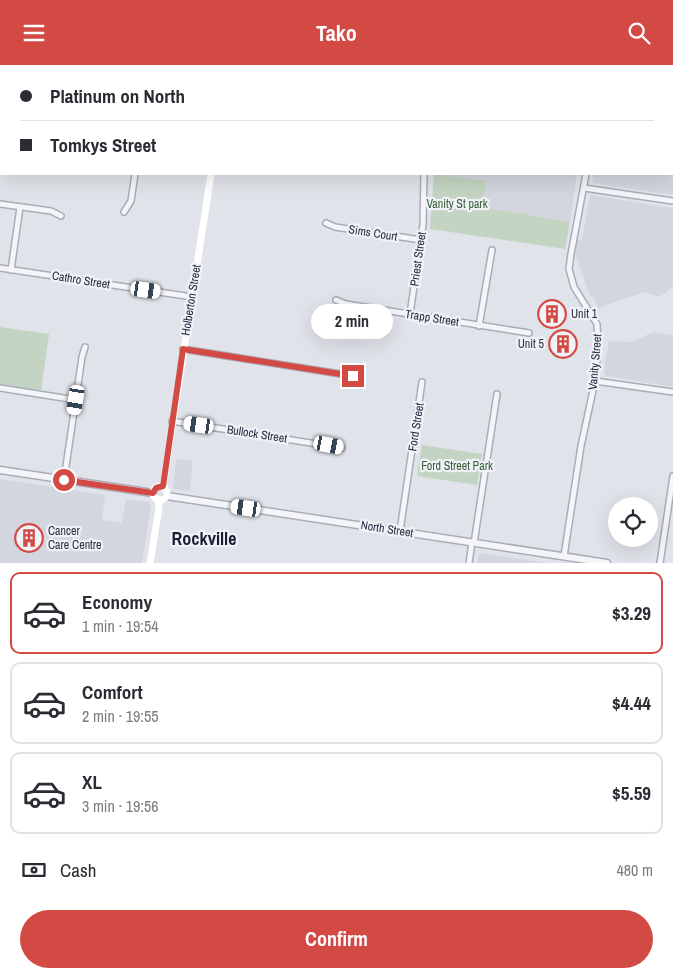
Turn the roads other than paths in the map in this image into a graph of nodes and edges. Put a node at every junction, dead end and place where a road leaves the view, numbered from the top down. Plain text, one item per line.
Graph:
1 (135, 175) edge
2 (211, 175) edge
3 (424, 175) edge
4 (586, 175) edge
5 (584, 188) junction
6 (673, 201) edge
7 (0, 204) edge
8 (20, 207) junction
9 (124, 212) dead end
10 (61, 216) dead end
11 (326, 223) dead end
12 (421, 240) junction
13 (492, 250) dead end
14 (0, 268) edge
15 (11, 270) junction
16 (192, 297) junction
17 (336, 300) dead end
18 (410, 314) junction
19 (480, 326) junction
20 (529, 333) dead end
21 (85, 347) dead end
22 (183, 349) junction
23 (353, 376) dead end
24 (595, 381) junction
25 (422, 382) dead end
26 (0, 388) edge
27 (673, 392) edge
28 (497, 394) dead end
29 (76, 400) junction
30 (172, 421) junction
31 (342, 448) dead end
32 (0, 470) edge
33 (673, 476) edge
34 (64, 480) junction
35 (163, 486) junction
36 (153, 493) junction
37 (167, 496) junction
38 (158, 499) junction
39 (400, 531) junction
40 (473, 543) junction
41 (564, 556) junction
42 (150, 563) edge
43 (469, 563) edge
44 (607, 563) edge
45 (660, 563) edge

1 - 9 street
2 - 16 main road, Holberton Street
3 - 12 street, Priest Street
4 - 5 street, Vanity Street
5 - 6 street
5 - 24 street, Vanity Street
7 - 8 street
8 - 10 street
8 - 15 street
11 - 12 street, Sims Court
12 - 18 street, Priest Street
13 - 19 street
14 - 15 street, Cathro Street
15 - 16 street, Cathro Street
16 - 22 main road, Holberton Street
17 - 18 street, Trapp Street
18 - 19 street, Trapp Street
19 - 20 street, Trapp Street
21 - 29 street
22 - 23 street
22 - 30 main road, Holberton Street
24 - 27 street
24 - 41 street, Vanity Street
25 - 39 street, Ford Street
26 - 29 street
28 - 40 street
29 - 34 street
30 - 31 street, Bullock Street
30 - 35 main road, Holberton Street
32 - 34 street
33 - 45 street
34 - 36 street
35 - 36 main road
35 - 37 main road
36 - 38 main road
37 - 38 main road
37 - 39 street, North Street
38 - 42 main road
39 - 40 street, North Street
40 - 41 street, North Street
40 - 43 street
41 - 44 street, North Street

